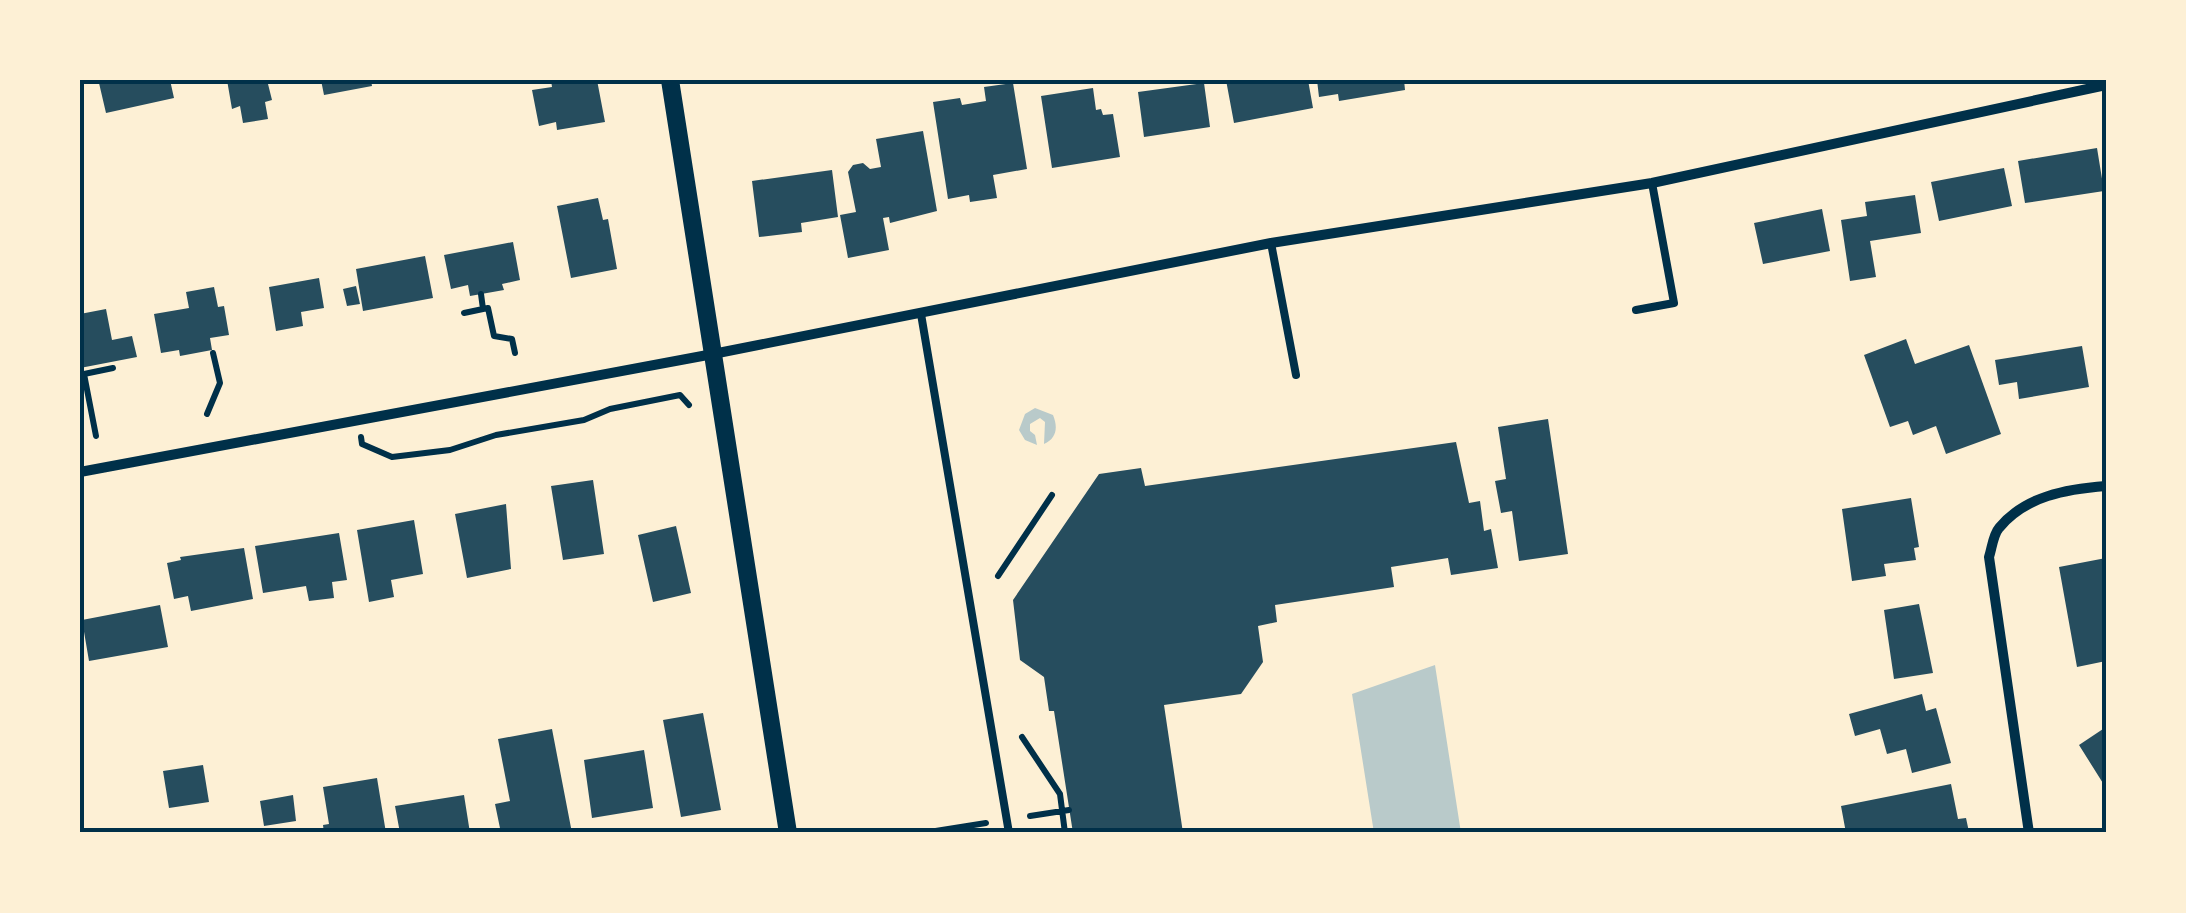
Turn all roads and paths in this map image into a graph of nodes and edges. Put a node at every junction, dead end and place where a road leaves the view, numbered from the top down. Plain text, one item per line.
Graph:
1 (670, 80) edge
2 (2106, 85) edge
3 (1652, 183) junction
4 (1271, 243) junction
5 (481, 294) dead end
6 (483, 308) junction
7 (1636, 310) dead end
8 (464, 313) dead end
9 (920, 314) junction
10 (213, 353) dead end
11 (515, 353) dead end
12 (714, 354) junction
13 (113, 368) dead end
14 (1296, 375) dead end
15 (689, 405) dead end
16 (207, 414) dead end
17 (358, 421) junction
18 (96, 436) dead end
19 (80, 472) edge
20 (2106, 486) edge
21 (1052, 496) dead end
22 (998, 576) dead end
23 (1022, 738) dead end
24 (1066, 811) junction
25 (1030, 816) dead end
26 (986, 823) dead end
27 (788, 833) edge
28 (924, 833) edge
29 (1010, 833) edge
30 (1065, 833) edge
31 (2028, 833) edge

1 - 12 street
2 - 3 street
3 - 4 street
3 - 7 lane
4 - 9 street
4 - 14 lane
5 - 6 path
6 - 8 path
6 - 11 path
9 - 12 street
9 - 29 lane
10 - 16 path
12 - 17 street
12 - 27 street
13 - 18 path
15 - 17 path
17 - 19 street
20 - 31 street
21 - 22 path
23 - 24 path
24 - 25 path
24 - 30 path
26 - 28 path

